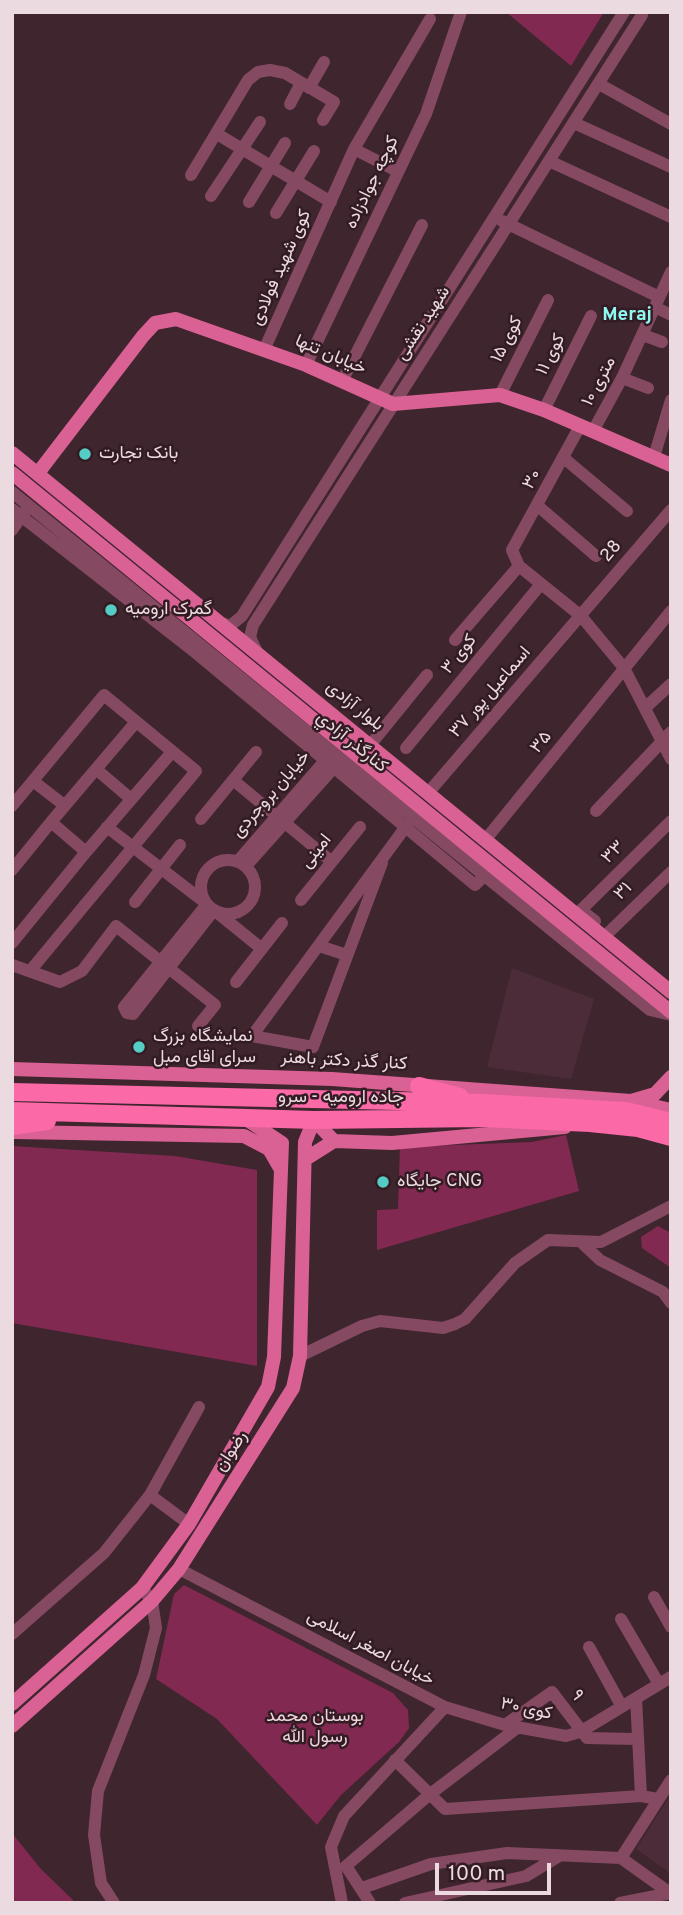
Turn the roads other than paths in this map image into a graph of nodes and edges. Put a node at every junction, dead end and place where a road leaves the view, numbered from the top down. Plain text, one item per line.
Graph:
1 (461, 12) edge
2 (624, 12) edge
3 (642, 15) dead end
4 (430, 19) dead end
5 (324, 62) dead end
6 (599, 84) junction
7 (305, 85) junction
8 (290, 104) dead end
9 (323, 121) dead end
10 (260, 122) dead end
11 (574, 123) junction
12 (671, 124) edge
13 (217, 134) junction
14 (285, 144) dead end
15 (354, 149) junction
16 (241, 150) junction
17 (314, 151) dead end
18 (549, 161) junction
19 (271, 167) junction
20 (671, 167) edge
21 (397, 171) junction
22 (191, 175) dead end
23 (296, 182) junction
24 (211, 196) dead end
25 (249, 202) dead end
26 (331, 202) junction
27 (276, 213) dead end
28 (495, 216) junction
29 (671, 217) edge
30 (422, 225) dead end
31 (508, 225) junction
32 (669, 279) edge
33 (548, 300) dead end
34 (657, 302) junction
35 (671, 314) edge
36 (592, 316) dead end
37 (643, 335) junction
38 (662, 342) dead end
39 (264, 350) junction
40 (306, 365) junction
41 (622, 378) junction
42 (342, 381) junction
43 (648, 388) dead end
44 (499, 395) junction
45 (671, 400) edge
46 (387, 401) junction
47 (544, 410) junction
48 (587, 428) junction
49 (12, 453) edge
50 (654, 457) junction
51 (565, 459) junction
52 (671, 465) edge
53 (12, 473) edge
54 (38, 473) junction
55 (12, 492) edge
56 (538, 506) junction
57 (671, 510) edge
58 (21, 511) edge
59 (627, 511) dead end
60 (12, 530) edge
61 (596, 556) dead end
62 (519, 566) junction
63 (541, 584) junction
64 (671, 611) edge
65 (580, 616) junction
66 (216, 621) junction
67 (237, 621) junction
68 (249, 631) junction
69 (455, 640) dead end
70 (258, 654) junction
71 (624, 668) junction
72 (428, 676) dead end
73 (671, 684) edge
74 (645, 708) junction
75 (136, 722) junction
76 (666, 735) edge
77 (371, 744) junction
78 (406, 748) dead end
79 (172, 752) junction
80 (256, 752) dead end
81 (337, 755) junction
82 (671, 759) edge
83 (96, 769) junction
84 (233, 780) junction
85 (33, 781) junction
86 (428, 793) junction
87 (131, 799) junction
88 (64, 805) junction
89 (12, 806) edge
90 (596, 811) dead end
91 (201, 819) dead end
92 (281, 819) junction
93 (671, 821) edge
94 (51, 822) junction
95 (410, 822) junction
96 (107, 827) junction
97 (360, 827) dead end
98 (486, 839) junction
99 (180, 845) dead end
100 (132, 849) junction
101 (86, 852) junction
102 (331, 861) junction
103 (382, 863) junction
104 (242, 864) junction
105 (12, 870) edge
106 (159, 870) junction
107 (671, 872) edge
108 (485, 875) junction
109 (301, 900) dead end
110 (135, 902) dead end
111 (210, 907) junction
112 (282, 923) dead end
113 (606, 936) junction
114 (12, 943) edge
115 (319, 946) junction
116 (262, 949) junction
117 (347, 955) junction
118 (12, 965) edge
119 (164, 966) junction
120 (30, 971) junction
121 (236, 982) dead end
122 (671, 992) edge
123 (671, 1014) edge
124 (198, 1026) dead end
125 (12, 1069) edge
126 (671, 1077) edge
127 (419, 1086) junction
128 (12, 1092) edge
129 (483, 1103) junction
130 (629, 1106) junction
131 (671, 1110) edge
132 (12, 1111) edge
133 (92, 1114) junction
134 (244, 1119) junction
135 (314, 1120) junction
136 (590, 1123) junction
137 (12, 1126) edge
138 (12, 1132) edge
139 (670, 1135) edge
140 (334, 1141) junction
141 (305, 1142) junction
142 (282, 1143) junction
143 (307, 1158) junction
144 (281, 1169) junction
145 (671, 1206) edge
146 (582, 1243) junction
147 (671, 1303) edge
148 (300, 1356) junction
149 (199, 1407) dead end
150 (150, 1495) junction
151 (189, 1524) junction
152 (180, 1569) junction
153 (142, 1588) junction
154 (654, 1597) dead end
155 (152, 1601) junction
156 (621, 1619) dead end
157 (671, 1627) edge
158 (12, 1634) edge
159 (589, 1647) dead end
160 (665, 1681) edge
161 (636, 1698) junction
162 (14, 1699) edge
163 (621, 1705) junction
164 (445, 1707) junction
165 (12, 1726) edge
166 (511, 1727) junction
167 (580, 1732) junction
168 (636, 1739) junction
169 (396, 1760) junction
170 (671, 1780) edge
171 (429, 1795) junction
172 (641, 1796) junction
173 (658, 1799) junction
174 (331, 1847) junction
175 (559, 1856) junction
176 (621, 1858) junction
177 (346, 1866) junction
178 (362, 1888) junction
179 (670, 1892) edge
180 (439, 1898) edge
181 (114, 1903) edge
182 (342, 1903) edge
183 (370, 1903) edge
184 (405, 1903) edge
185 (620, 1903) edge

1 - 21 street, کوچه جوادزاده
2 - 28 street, شهید نقشی
3 - 6 street, شهید نقشی
4 - 15 street, کوی شهید فولادی
5 - 7 street
6 - 11 street, شهید نقشی
6 - 12 street
7 - 8 street
7 - 9 street
7 - 13 street
10 - 16 street
11 - 18 street, شهید نقشی
11 - 20 street
13 - 16 street
13 - 22 street
14 - 19 street
15 - 21 street
15 - 26 street, کوی شهید فولادی
16 - 19 street
16 - 24 street
17 - 23 street
18 - 29 street
18 - 31 street, شهید نقشی
19 - 23 street
19 - 25 street
21 - 40 street, کوچه جوادزاده
23 - 26 street
23 - 27 street
26 - 39 street, کوی شهید فولادی
28 - 31 street
28 - 46 street, شهید نقشی
30 - 42 street
31 - 34 street
31 - 46 street, شهید نقشی
32 - 34 street, ۱۰ متری
33 - 44 street, کوی ۱۵
34 - 35 street
34 - 37 street, ۱۰ متری
36 - 47 street, کوی ۱۱
37 - 38 street
37 - 41 street, ۱۰ متری
39 - 40 main road, خیابان تنها
39 - 54 main road, خیابان تنها
40 - 42 main road, خیابان تنها
41 - 43 street
41 - 48 street, ۱۰ متری
42 - 46 main road, خیابان تنها
44 - 46 main road
44 - 47 main road
45 - 50 street
46 - 67 street, شهید نقشی
46 - 68 street, شهید نقشی
47 - 48 main road
48 - 50 main road
48 - 51 street, ۳۰
49 - 54 main road, بلوار آزادی
50 - 52 main road
51 - 56 street, ۳۰
51 - 59 street
53 - 81 main road, بلوار آزادی
54 - 66 main road, بلوار آزادی
55 - 58 street, کنارگذر آزادي
56 - 61 street
56 - 62 street, ۳۰
57 - 65 street, 28
58 - 60 street
58 - 81 street, کنارگذر آزادي
62 - 63 street
62 - 69 street
63 - 65 street
63 - 78 street, کوی ۳
64 - 71 street, ۳۵
65 - 71 street
65 - 86 street, اسماعیل پور ۳۷
66 - 67 street
66 - 70 main road, بلوار آزادی
67 - 68 street
68 - 70 street
70 - 77 main road, بلوار آزادی
71 - 74 street
71 - 98 street, ۳۵
72 - 77 street
73 - 74 street
74 - 76 street
75 - 79 street
75 - 83 street
75 - 85 street
76 - 82 street
76 - 90 street
77 - 86 main road, بلوار آزادی
79 - 87 street
79 - 100 street
80 - 84 street
81 - 92 street, خیابان بروجردی
81 - 95 street, کنارگذر آزادي
81 - 123 main road, بلوار آزادی
83 - 87 street
83 - 88 street
84 - 91 street
84 - 92 street
85 - 88 street
85 - 89 street
86 - 98 main road, بلوار آزادی
87 - 96 street
88 - 94 street
92 - 102 street
92 - 104 street, خیابان بروجردی
93 - 113 street, ۳۳
94 - 101 street
94 - 105 street
95 - 103 street
95 - 108 street, کنارگذر آزادي
95 - 108 street
96 - 100 street
96 - 101 street
97 - 102 street, امینی
98 - 113 main road, بلوار آزادی
99 - 106 street
100 - 106 street
100 - 120 street
101 - 114 street
102 - 109 street, امینی
103 - 115 street
103 - 117 street
104 - 111 street
104 - 111 street
106 - 110 street
106 - 111 street
107 - 113 street, ۳۱
108 - 123 street, کنارگذر آزادي
111 - 116 street
111 - 119 street
112 - 116 street
113 - 122 main road, بلوار آزادی
115 - 117 street
115 - 117 street
116 - 121 street
118 - 120 street
119 - 120 street
119 - 124 street
125 - 127 main road, کنار گذر دکتر باهنر
126 - 130 main road
127 - 129 highway
127 - 130 main road, کنار گذر دکتر باهنر
128 - 129 highway, جاده ارومیه - سرو
129 - 130 highway, جاده ارومیه - سرو
130 - 131 main road, کنار گذر دکتر باهنر
130 - 139 highway, جاده ارومیه - سرو
132 - 133 highway, جاده ارومیه - سرو
133 - 134 highway, جاده ارومیه - سرو
133 - 137 highway
134 - 135 highway, جاده ارومیه - سرو
134 - 142 main road
135 - 136 highway, جاده ارومیه - سرو
135 - 140 main road
135 - 141 main road, رضوان
136 - 139 highway, جاده ارومیه - سرو
136 - 140 main road
138 - 144 main road
140 - 143 main road
141 - 142 main road
141 - 143 main road, رضوان
142 - 144 main road, رضوان
143 - 148 main road, رضوان
144 - 151 main road, رضوان
145 - 146 street
146 - 147 street
146 - 148 street
148 - 152 main road, رضوان
149 - 150 street
150 - 151 street
150 - 158 street
151 - 153 main road, رضوان
152 - 155 main road, رضوان
152 - 164 street, خیابان اصغر اسلامی
153 - 155 street
153 - 162 main road, رضوان
154 - 157 street
155 - 165 main road, رضوان
155 - 181 street
156 - 160 street
159 - 163 street
160 - 161 street
161 - 163 street
161 - 168 street
163 - 167 street
164 - 166 street, کوی ۳۰
164 - 169 street, خیابان اصغر اسلامی
166 - 167 street, کوی ۳۰
166 - 167 street, ۹
166 - 171 street
167 - 168 street, کوی ۳۰
168 - 172 street
169 - 171 street
169 - 174 street, خیابان اصغر اسلامی
170 - 173 street
171 - 172 street
171 - 177 street
172 - 173 street
173 - 176 street
174 - 177 street
174 - 182 street
175 - 176 street
175 - 178 street
175 - 180 street
176 - 179 street
177 - 178 street
178 - 183 street
179 - 185 street
180 - 184 street

